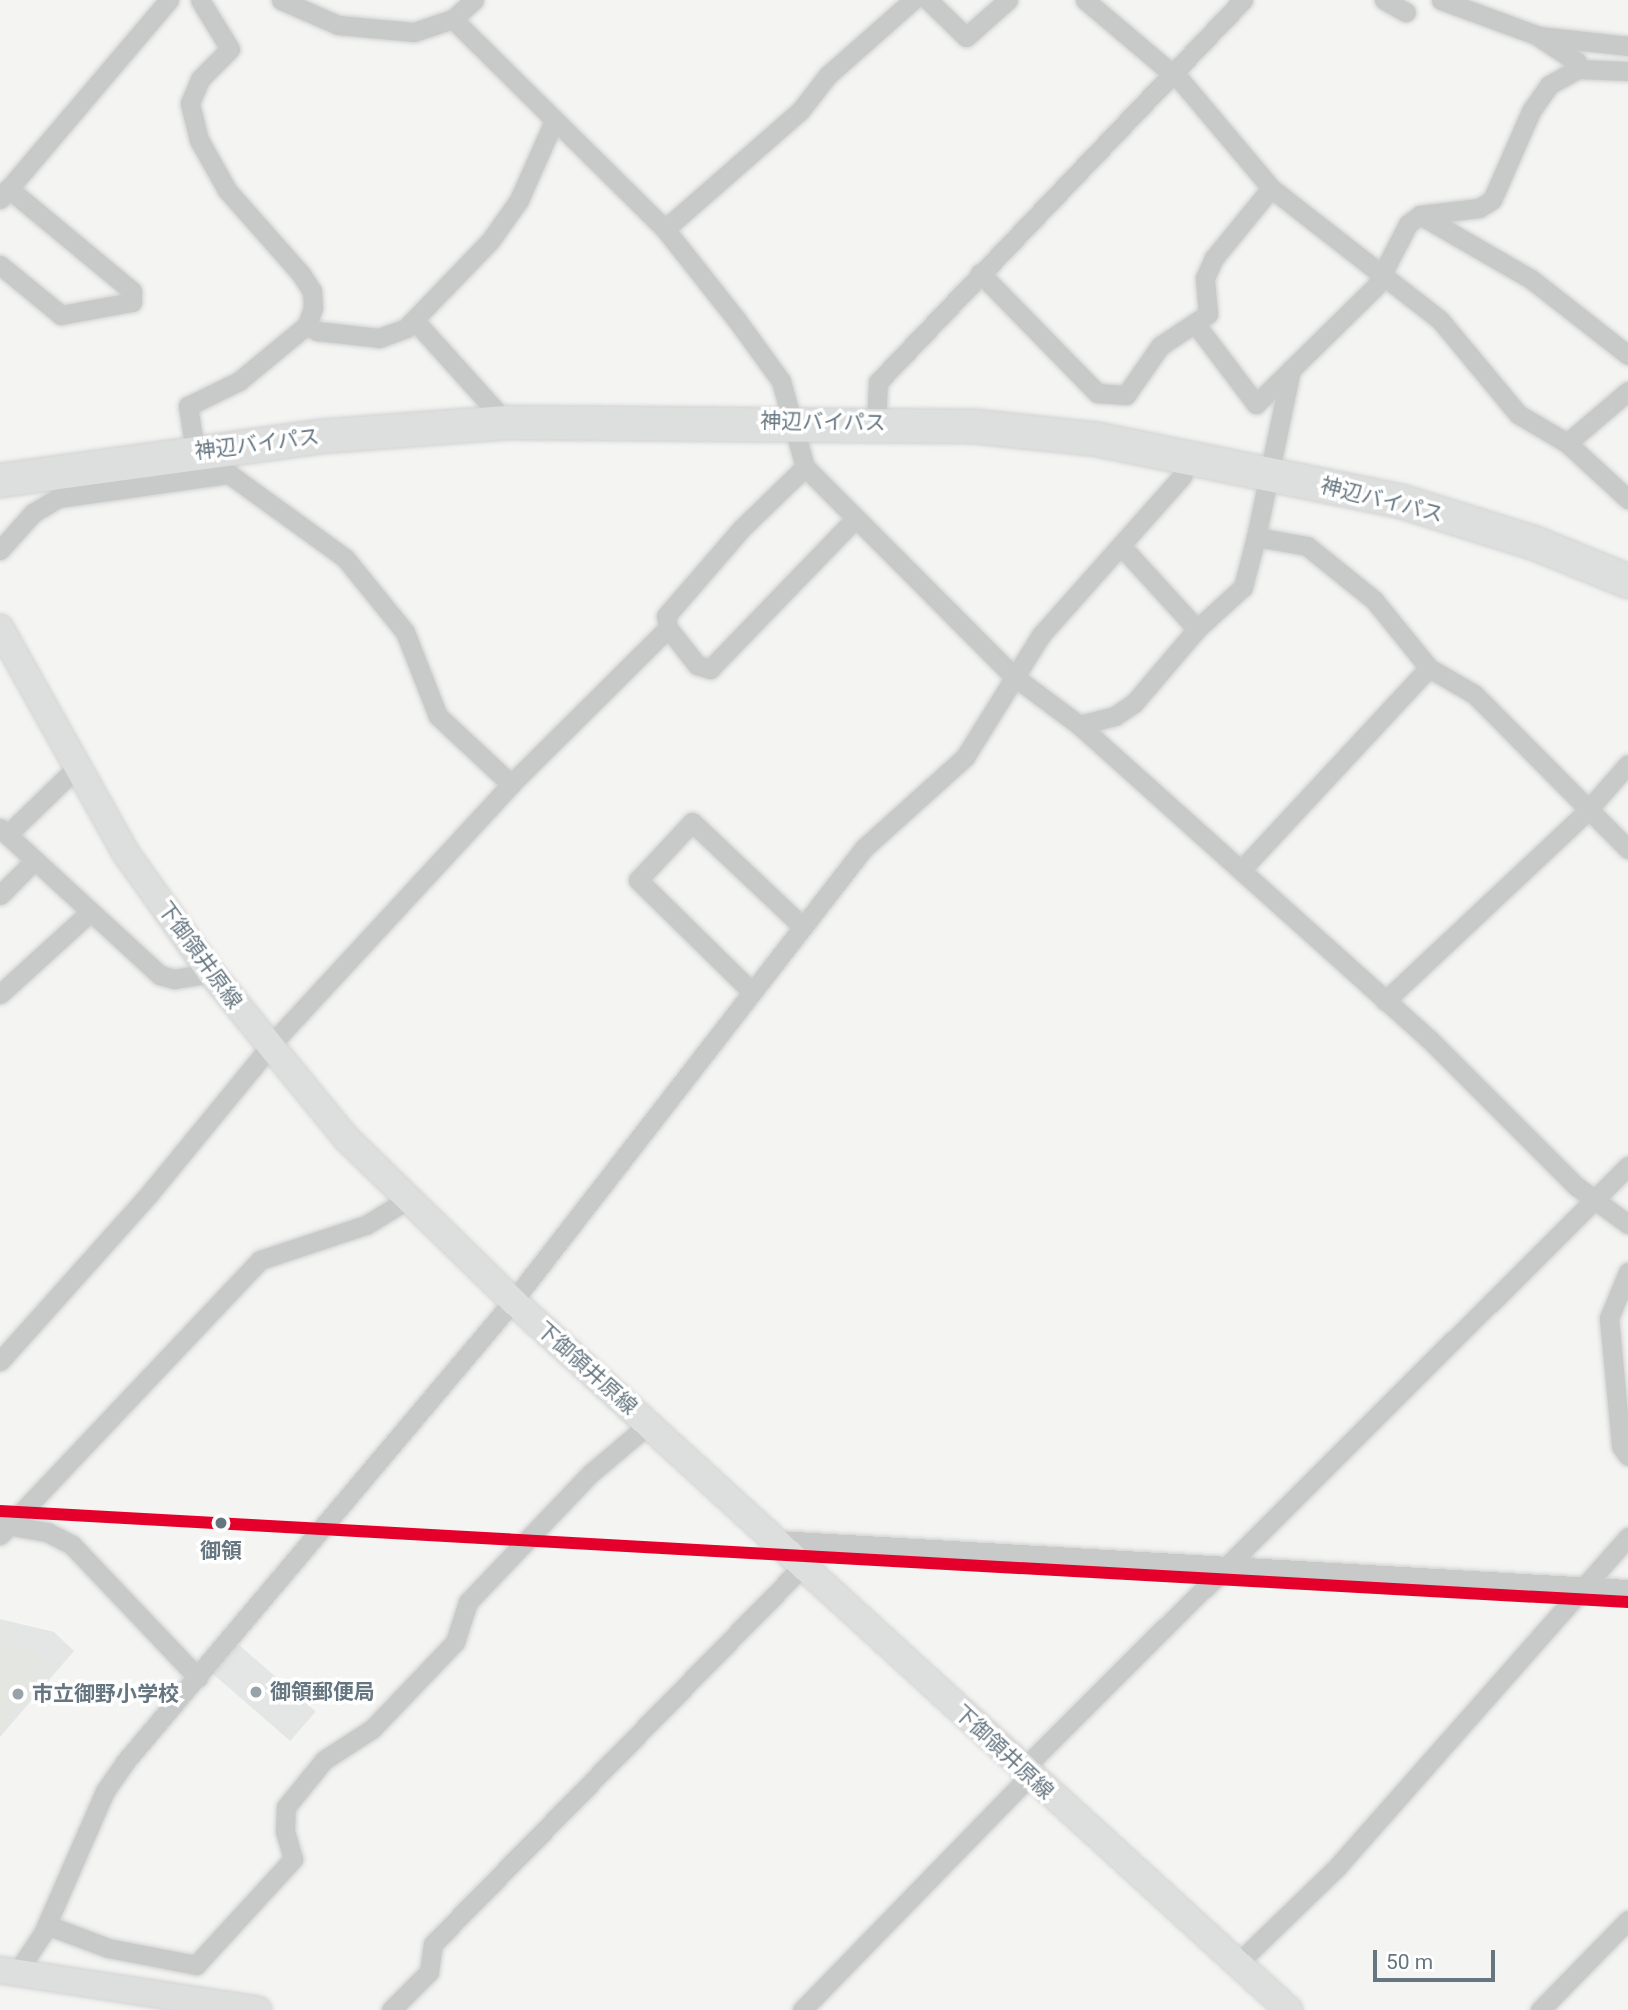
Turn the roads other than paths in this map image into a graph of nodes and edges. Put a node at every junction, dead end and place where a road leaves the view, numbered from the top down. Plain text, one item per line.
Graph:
1 (169, 0) edge
2 (200, 0) edge
3 (281, 0) edge
4 (474, 0) edge
5 (913, 0) edge
6 (928, 0) edge
7 (1008, 0) edge
8 (1085, 0) edge
9 (1243, 0) edge
10 (1384, 0) edge
11 (1441, 0) edge
12 (1406, 12) dead end
13 (453, 19) junction
14 (1539, 36) junction
15 (1628, 46) edge
16 (1578, 69) junction
17 (1628, 71) edge
18 (1170, 74) junction
19 (554, 121) junction
20 (1271, 188) junction
21 (4, 194) edge
22 (1420, 215) junction
23 (664, 229) junction
24 (0, 265) edge
25 (980, 273) junction
26 (1380, 273) junction
27 (414, 320) junction
28 (307, 325) junction
29 (1197, 326) junction
30 (1628, 355) edge
31 (1291, 370) junction
32 (1628, 391) edge
33 (792, 421) junction
34 (506, 422) junction
35 (876, 423) junction
36 (1567, 443) junction
37 (195, 451) junction
38 (1188, 455) junction
39 (805, 467) junction
40 (135, 473) junction
41 (1269, 473) junction
42 (0, 480) edge
43 (1628, 499) edge
44 (854, 520) junction
45 (1256, 537) junction
46 (1122, 548) junction
47 (0, 550) edge
48 (1628, 581) edge
49 (0, 628) edge
50 (668, 628) junction
51 (1198, 629) junction
52 (1429, 668) junction
53 (1012, 675) junction
54 (1079, 725) junction
55 (1628, 764) edge
56 (75, 769) junction
57 (511, 783) junction
58 (1587, 811) junction
59 (4, 832) edge
60 (1628, 849) edge
61 (34, 860) junction
62 (1241, 870) junction
63 (0, 895) edge
64 (90, 912) junction
65 (803, 927) junction
66 (211, 973) junction
67 (2, 988) edge
68 (752, 992) junction
69 (1385, 1000) junction
70 (270, 1048) junction
71 (1628, 1166) edge
72 (1594, 1199) junction
73 (405, 1200) junction
74 (1628, 1224) edge
75 (1628, 1272) edge
76 (513, 1301) junction
77 (1619, 1315) edge
78 (0, 1361) edge
79 (649, 1424) junction
80 (1628, 1456) edge
81 (3, 1528) edge
82 (1628, 1537) edge
83 (777, 1540) junction
84 (804, 1565) junction
85 (1230, 1565) junction
86 (1583, 1587) junction
87 (1628, 1589) edge
88 (198, 1678) junction
89 (1026, 1773) junction
90 (1628, 1920) edge
91 (47, 1925) junction
92 (1236, 1965) junction
93 (8, 1971) edge
94 (258, 2010) edge
95 (391, 2010) edge
96 (802, 2010) edge
97 (1289, 2010) edge
98 (1540, 2010) edge

1 - 21 street
2 - 28 street
3 - 13 street
4 - 13 street
5 - 23 street
6 - 7 street
8 - 18 street
9 - 18 street
10 - 12 street
11 - 14 street
13 - 19 street
14 - 15 street
14 - 16 street
16 - 17 street
16 - 22 street
18 - 20 street
18 - 25 street
19 - 23 street
19 - 27 street
20 - 26 street
20 - 29 street
21 - 24 street
22 - 26 street
22 - 30 street
23 - 33 street
25 - 29 street
25 - 35 street
26 - 31 street
26 - 36 street
27 - 28 street
27 - 34 street
28 - 37 street
29 - 31 street
31 - 41 street
32 - 36 street
33 - 34 highway, 神辺バイパス
33 - 35 highway, 神辺バイパス
33 - 39 street
34 - 37 highway, 神辺バイパス
35 - 38 highway, 神辺バイパス
36 - 43 street
37 - 40 highway, 神辺バイパス
38 - 41 highway, 神辺バイパス
38 - 46 street
39 - 44 street
39 - 50 street
40 - 42 highway, 神辺バイパス
40 - 47 street
40 - 57 street
41 - 45 street
41 - 48 highway, 神辺バイパス
44 - 50 street
44 - 53 street
45 - 51 street
45 - 52 street
46 - 51 street
46 - 53 street
49 - 56 main road, 下御領井原線
50 - 57 street
51 - 54 street
52 - 58 street
52 - 62 street
53 - 54 street
53 - 65 street
54 - 62 street
55 - 58 street
56 - 59 street
56 - 66 main road, 下御領井原線
57 - 70 street
58 - 60 street
58 - 69 street
59 - 61 street
61 - 63 street
61 - 64 street
62 - 69 street
64 - 66 street
64 - 67 street
65 - 68 street
65 - 68 street
66 - 70 main road, 下御領井原線
68 - 76 street
69 - 72 street
70 - 73 main road, 下御領井原線
70 - 78 street
71 - 72 street
72 - 74 street
72 - 85 street
73 - 76 main road, 下御領井原線
73 - 81 street
75 - 77 street
76 - 79 main road, 下御領井原線
76 - 88 street
77 - 80 street
79 - 83 main road, 下御領井原線
79 - 91 street
81 - 88 street
82 - 86 street
83 - 84 main road, 下御領井原線
83 - 85 street
84 - 89 main road, 下御領井原線
84 - 95 street
85 - 86 street
85 - 89 street
86 - 87 street
86 - 92 street
88 - 91 street
89 - 92 main road, 下御領井原線
89 - 96 street
90 - 98 street
91 - 93 street
92 - 97 main road, 下御領井原線
93 - 94 main road

